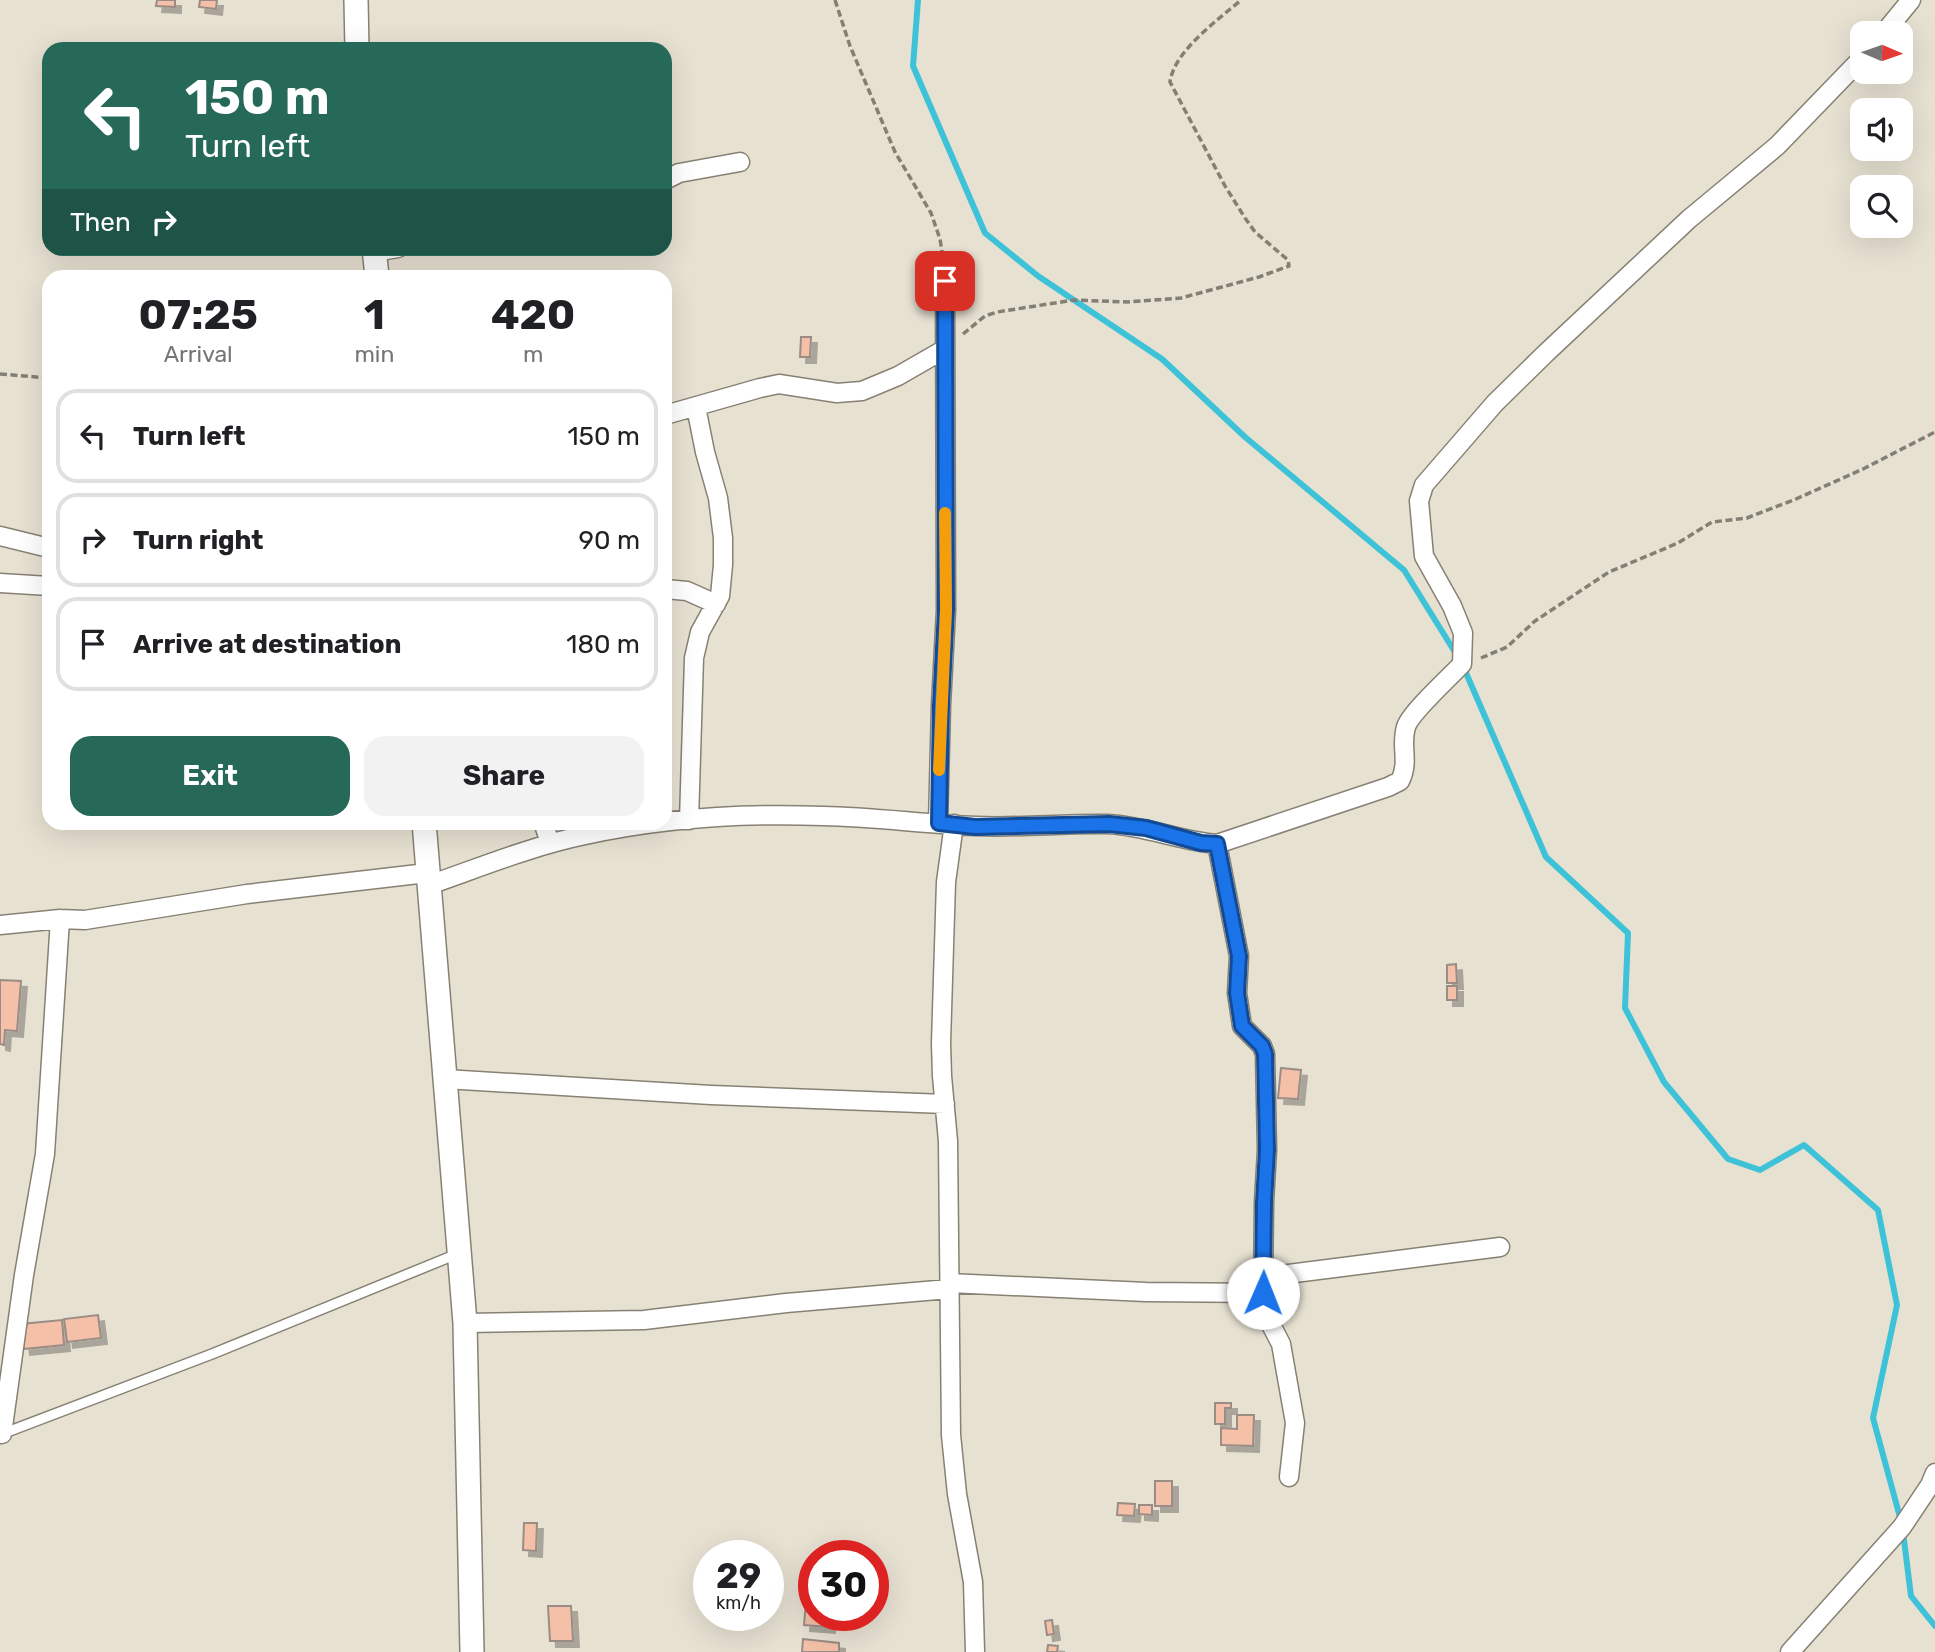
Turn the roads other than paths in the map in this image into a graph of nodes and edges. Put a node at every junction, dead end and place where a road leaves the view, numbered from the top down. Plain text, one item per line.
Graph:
1 (356, 0) edge
2 (1911, 0) edge
3 (1894, 21) edge
4 (357, 42) edge
5 (1850, 70) edge
6 (740, 162) dead end
7 (672, 176) edge
8 (945, 281) road end
9 (945, 349) junction
10 (696, 407) junction
11 (672, 413) edge
12 (0, 536) edge
13 (42, 546) edge
14 (0, 583) edge
15 (42, 586) edge
16 (672, 590) edge
17 (716, 604) junction
18 (689, 820) junction
19 (672, 822) edge
20 (946, 824) junction
21 (425, 830) edge
22 (546, 830) edge
23 (616, 830) edge
24 (550, 843) junction
25 (1217, 844) junction
26 (428, 879) junction
27 (60, 919) junction
28 (0, 925) edge
29 (445, 1079) junction
30 (944, 1104) junction
31 (1500, 1247) dead end
32 (458, 1254) junction
33 (1264, 1285) junction
34 (949, 1286) junction
35 (464, 1323) junction
36 (1, 1434) edge
37 (1935, 1474) edge
38 (1289, 1477) dead end
39 (472, 1652) edge
40 (975, 1652) edge
41 (1790, 1652) edge

1 - 4 street
2 - 3 street
5 - 25 street
6 - 7 street
8 - 9 street
9 - 10 street
9 - 20 street
10 - 11 street
10 - 17 street
12 - 13 street
14 - 15 street
16 - 17 street
17 - 18 street
18 - 19 street
18 - 20 street
20 - 25 street
20 - 30 street
21 - 26 street
22 - 24 street
23 - 24 street
24 - 26 street
25 - 33 street
26 - 27 street
26 - 29 street
27 - 28 street
27 - 36 street
29 - 30 street
29 - 32 street
30 - 34 street
31 - 33 street
32 - 35 street
32 - 36 lane
33 - 34 street
33 - 38 street
34 - 35 street
34 - 40 street
35 - 39 street
37 - 41 street

